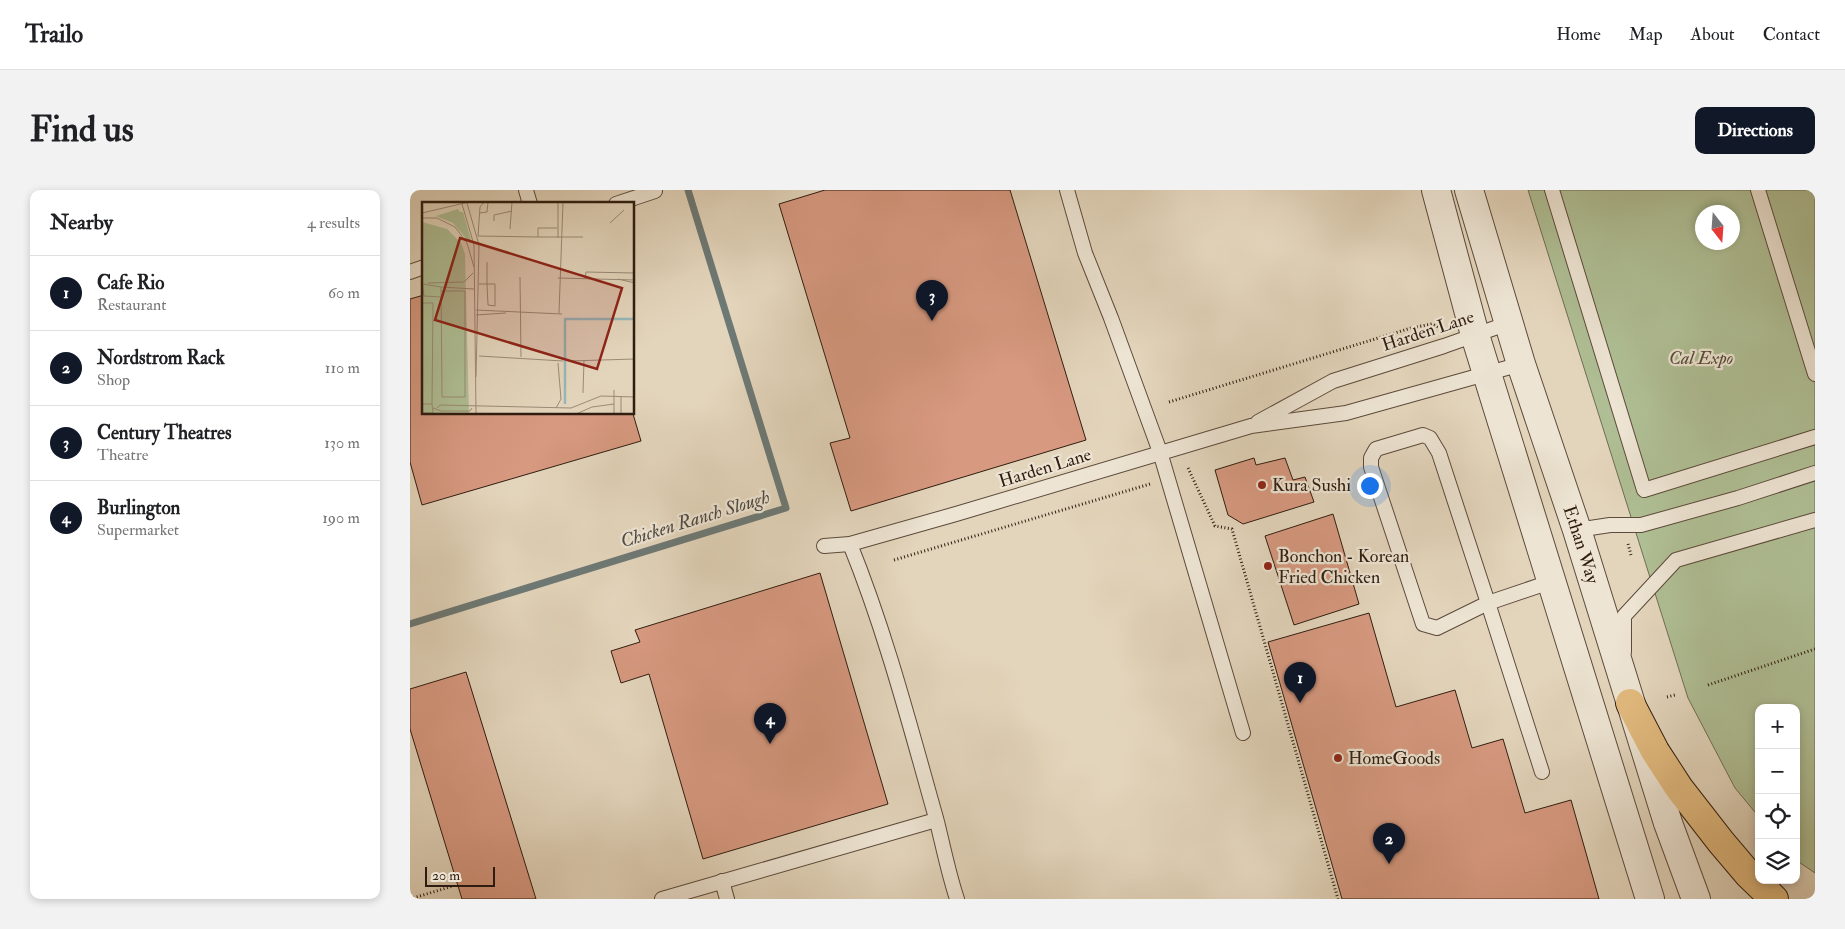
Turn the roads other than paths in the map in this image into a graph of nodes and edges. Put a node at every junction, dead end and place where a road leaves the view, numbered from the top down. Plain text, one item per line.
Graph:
1 (1067, 190) edge
2 (1436, 190) edge
3 (1470, 190) edge
4 (1552, 190) edge
5 (1758, 190) edge
6 (655, 191) edge
7 (622, 202) edge
8 (422, 268) edge
9 (410, 272) edge
10 (1509, 323) junction
11 (1476, 335) junction
12 (1521, 364) junction
13 (1488, 374) junction
14 (1815, 374) edge
15 (1251, 426) junction
16 (1815, 438) edge
17 (1160, 452) junction
18 (1815, 473) edge
19 (1815, 520) edge
20 (1577, 530) junction
21 (850, 544) junction
22 (824, 546) dead end
23 (1553, 581) junction
24 (1488, 603) junction
25 (1627, 693) junction
26 (1243, 733) dead end
27 (1542, 772) dead end
28 (936, 820) junction
29 (722, 881) junction
30 (662, 899) edge
31 (727, 899) edge
32 (957, 899) edge
33 (1650, 899) edge
34 (1696, 899) edge
35 (1774, 899) edge

1 - 17 lane
2 - 11 street, Ethan Way
3 - 10 street, Ethan Way
4 - 16 lane
5 - 14 lane
6 - 7 lane
8 - 9 lane
10 - 11 lane, Harden Lane
10 - 12 street, Ethan Way
11 - 13 street, Ethan Way
11 - 15 lane, Harden Lane
12 - 13 lane, Harden Lane
12 - 20 street, Ethan Way
13 - 15 lane, Harden Lane
13 - 23 street, Ethan Way
15 - 17 lane, Harden Lane
17 - 21 lane, Harden Lane
17 - 26 lane
18 - 20 lane
19 - 25 lane
20 - 25 street, Ethan Way
21 - 22 lane, Harden Lane
21 - 28 lane
23 - 24 lane
23 - 33 street, Ethan Way
24 - 24 lane
24 - 27 lane
25 - 34 street, Ethan Way
25 - 35 main road
28 - 29 lane
28 - 32 lane
29 - 30 lane
29 - 31 lane

